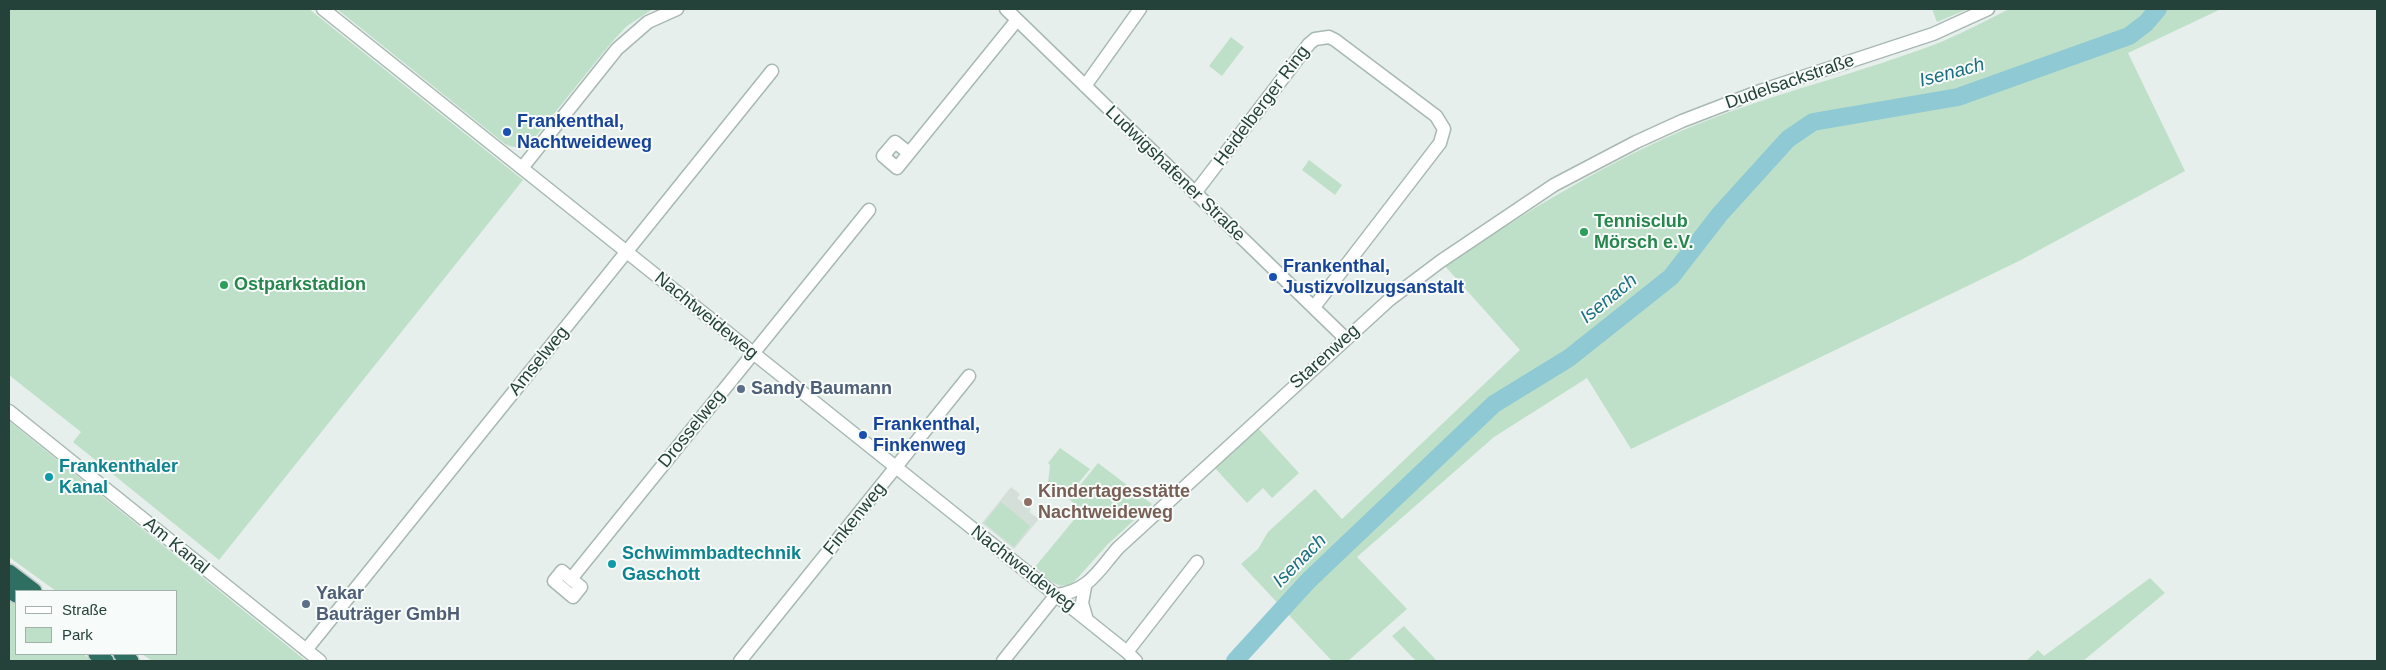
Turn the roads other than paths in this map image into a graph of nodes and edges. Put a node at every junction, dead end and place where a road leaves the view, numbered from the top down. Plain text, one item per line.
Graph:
1 (323, 9) edge
2 (678, 9) edge
3 (1006, 9) edge
4 (1140, 9) edge
5 (1988, 9) edge
6 (1017, 20) junction
7 (772, 71) dead end
8 (1085, 86) junction
9 (909, 153) dead end
10 (1594, 163) joint
11 (522, 168) junction
12 (1195, 193) junction
13 (869, 210) dead end
14 (627, 252) junction
15 (1314, 307) junction
16 (1346, 338) junction
17 (752, 353) junction
18 (969, 376) dead end
19 (9, 411) edge
20 (896, 468) junction
21 (1197, 562) dead end
22 (9, 572) edge
23 (571, 579) dead end
24 (1085, 587) junction
25 (33, 590) edge
26 (1056, 595) junction
27 (1087, 620) junction
28 (306, 650) junction
29 (1131, 656) edge
30 (320, 661) edge
31 (740, 661) edge
32 (1003, 661) edge

1 - 11 street, Nachtweideweg
2 - 11 street
3 - 6 street, Ludwigshafener Straße
4 - 8 street
5 - 10 street, Dudelsackstraße
6 - 8 street, Ludwigshafener Straße
6 - 9 street
7 - 14 street, Amselweg
8 - 12 street, Ludwigshafener Straße
10 - 16 street, Starenweg
11 - 14 street, Nachtweideweg
12 - 15 street, Ludwigshafener Straße
12 - 15 street, Heidelberger Ring
13 - 17 street, Drosselweg
14 - 17 street, Nachtweideweg
14 - 28 street, Amselweg
15 - 16 street, Ludwigshafener Straße
16 - 24 street, Starenweg
17 - 20 street, Nachtweideweg
17 - 23 street, Drosselweg
18 - 20 street, Finkenweg
19 - 28 street, Am Kanal
20 - 26 street, Nachtweideweg
20 - 31 street, Finkenweg
21 - 29 street
22 - 25 highway
24 - 26 street
24 - 27 street
26 - 27 street, Nachtweideweg
26 - 32 street
27 - 29 street, Nachtweideweg
28 - 30 street, Am Kanal

